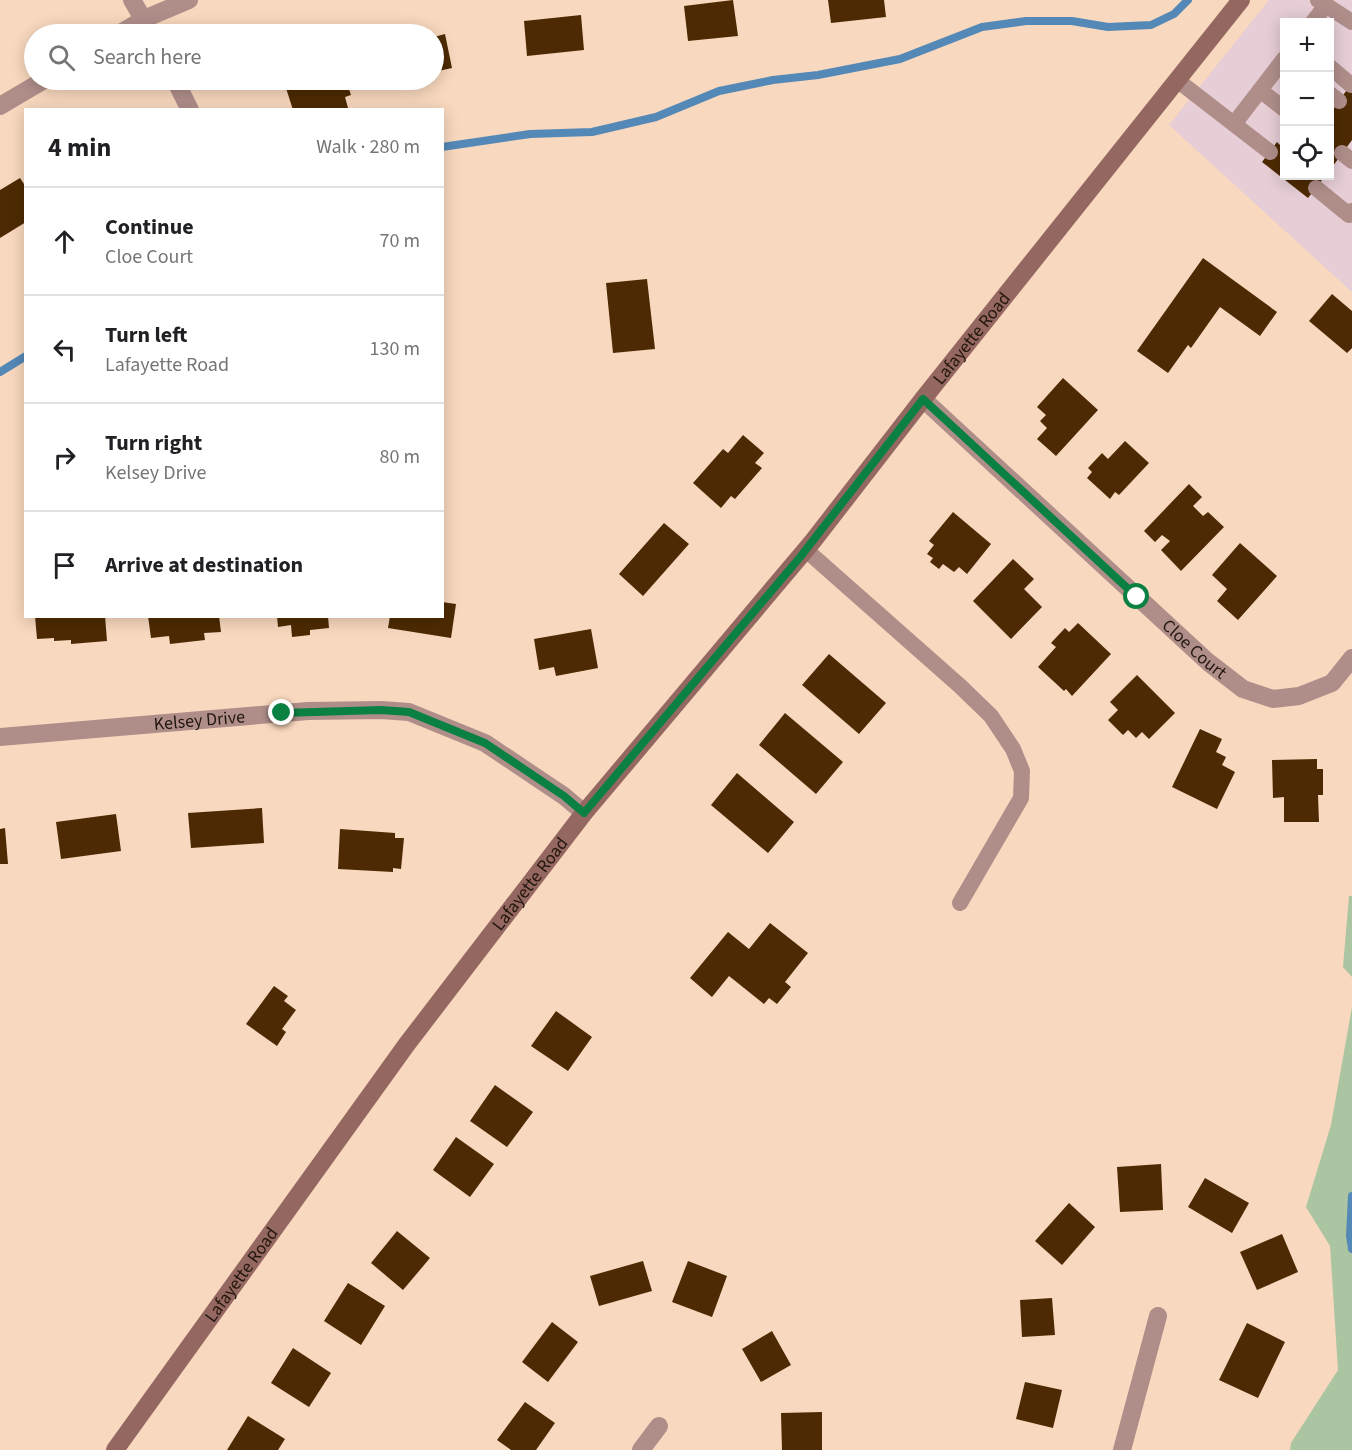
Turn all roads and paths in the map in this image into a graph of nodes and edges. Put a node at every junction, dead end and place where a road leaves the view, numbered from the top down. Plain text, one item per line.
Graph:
1 (132, 0) edge
2 (189, 0) edge
3 (1241, 0) edge
4 (1322, 3) edge
5 (1315, 18) edge
6 (1352, 22) edge
7 (146, 24) edge
8 (153, 24) edge
9 (1334, 71) edge
10 (1279, 78) edge
11 (1178, 80) junction
12 (1351, 85) edge
13 (27, 90) edge
14 (180, 90) edge
15 (1260, 90) junction
16 (0, 106) edge
17 (1280, 106) edge
18 (189, 108) edge
19 (1234, 124) junction
20 (1270, 152) dead end
21 (1316, 188) dead end
22 (1352, 211) edge
23 (923, 399) junction
24 (806, 550) junction
25 (1352, 658) edge
26 (0, 737) edge
27 (584, 813) junction
28 (960, 903) dead end
29 (1158, 1316) dead end
30 (659, 1426) dead end
31 (115, 1450) edge
32 (641, 1450) edge
33 (1122, 1450) edge

1 - 7 street
2 - 8 street
3 - 11 main road, Lafayette Road
4 - 5 lane
4 - 6 lane
9 - 12 lane
10 - 15 lane
11 - 19 lane
11 - 23 main road, Lafayette Road
13 - 16 street
14 - 18 street
15 - 17 lane
15 - 19 lane
19 - 20 lane
21 - 22 lane
23 - 24 main road, Lafayette Road
23 - 25 street, Cloe Court
24 - 27 main road, Lafayette Road
24 - 28 lane
26 - 27 street, Kelsey Drive
27 - 31 main road, Lafayette Road
29 - 33 street
30 - 32 street

